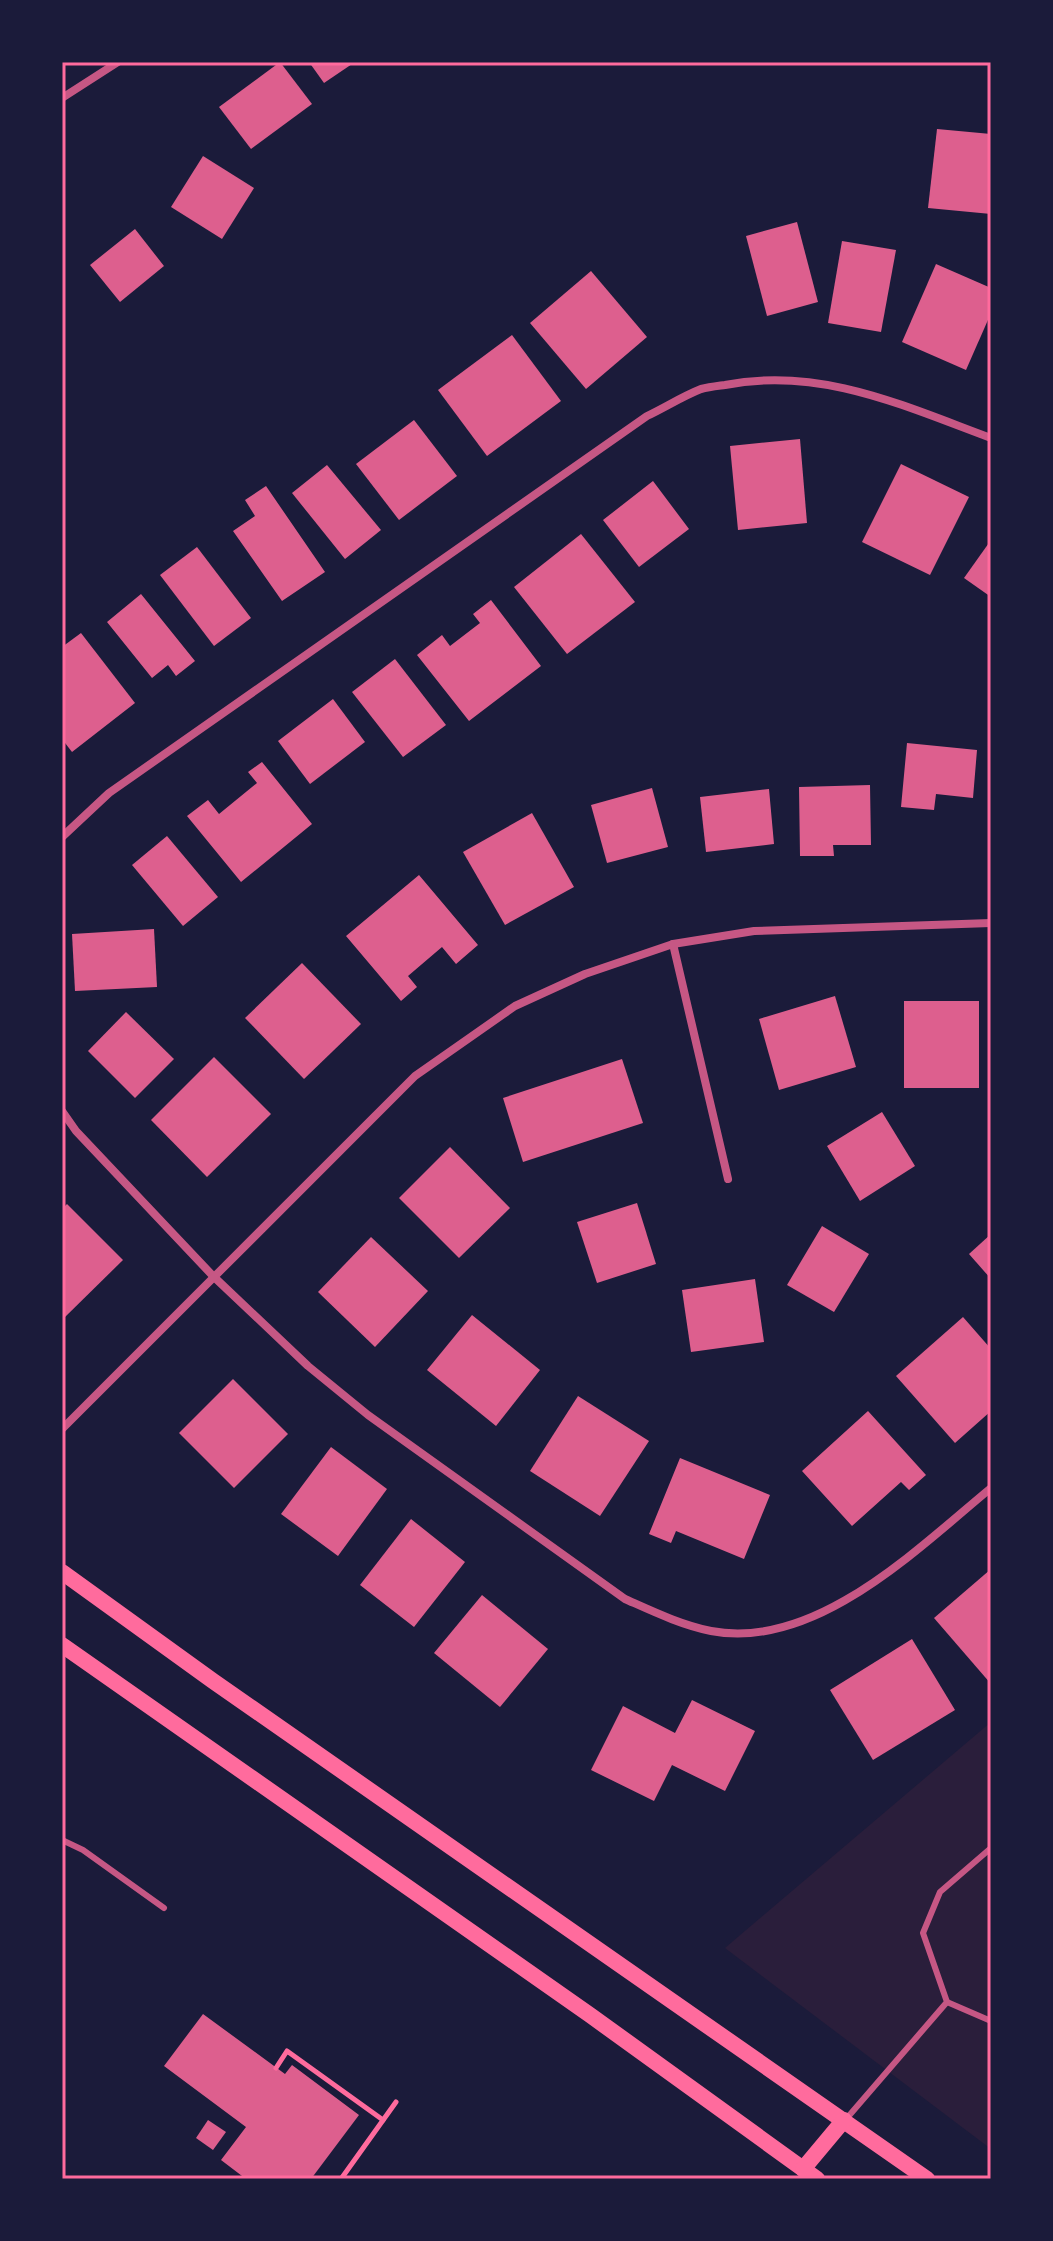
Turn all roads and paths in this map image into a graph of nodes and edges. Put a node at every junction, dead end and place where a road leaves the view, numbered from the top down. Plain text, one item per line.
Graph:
1 (112, 64) edge
2 (62, 98) edge
3 (991, 438) edge
4 (62, 837) edge
5 (991, 923) edge
6 (673, 944) junction
7 (62, 1111) edge
8 (728, 1179) dead end
9 (213, 1276) junction
10 (62, 1429) edge
11 (991, 1488) edge
12 (62, 1572) edge
13 (62, 1645) edge
14 (62, 1840) edge
15 (991, 1848) edge
16 (164, 1908) dead end
17 (947, 2002) junction
18 (991, 2021) edge
19 (276, 2068) dead end
20 (396, 2102) dead end
21 (383, 2120) junction
22 (844, 2120) junction
23 (806, 2176) edge
24 (341, 2179) edge
25 (927, 2179) edge

1 - 2 street
3 - 4 street
5 - 6 street
6 - 8 street
6 - 9 street
7 - 9 street
9 - 10 street
9 - 11 street
12 - 22 main road
13 - 23 main road
14 - 16 lane
15 - 17 lane
17 - 18 lane
17 - 22 lane
19 - 21 path
20 - 21 path
21 - 24 path
22 - 23 main road
22 - 25 main road

